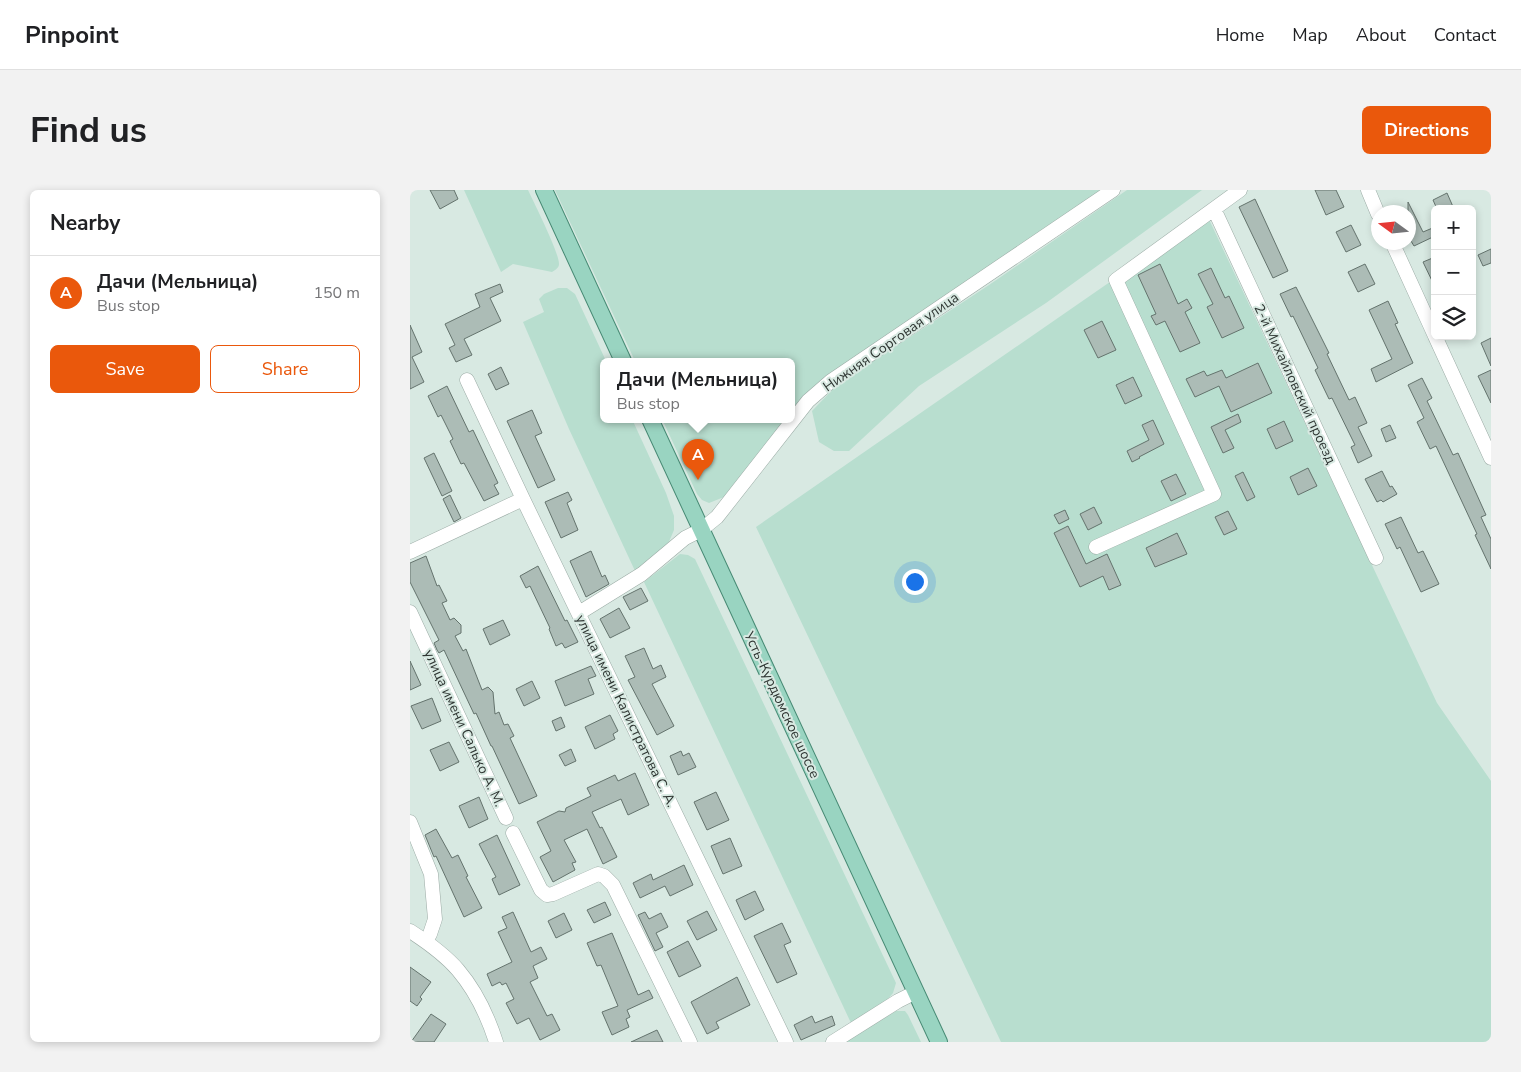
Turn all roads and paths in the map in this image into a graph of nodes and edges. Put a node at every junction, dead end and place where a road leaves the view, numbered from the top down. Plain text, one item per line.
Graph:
1 (544, 190) edge
2 (1113, 190) edge
3 (1240, 190) edge
4 (1368, 190) edge
5 (1374, 205) edge
6 (1214, 209) junction
7 (1396, 250) edge
8 (1431, 327) edge
9 (1437, 340) edge
10 (622, 358) edge
11 (467, 380) dead end
12 (795, 418) edge
13 (652, 423) edge
14 (791, 423) edge
15 (1491, 458) edge
16 (523, 499) junction
17 (701, 530) junction
18 (1096, 547) dead end
19 (410, 552) edge
20 (1376, 558) dead end
21 (410, 612) edge
22 (579, 613) junction
23 (506, 818) dead end
24 (410, 822) edge
25 (513, 834) dead end
26 (410, 931) edge
27 (426, 941) junction
28 (916, 992) junction
29 (496, 1042) edge
30 (690, 1042) edge
31 (786, 1042) edge
32 (833, 1042) edge
33 (939, 1042) edge

1 - 10 main road
2 - 12 street, Нижняя Сорговая улица
3 - 6 street
4 - 5 street
6 - 18 street
6 - 20 street, 2-й Михайловский проезд
7 - 8 street
9 - 15 street
11 - 16 street, улица имени Калистратова С. А.
13 - 17 main road, Усть-Курдюмское шоссе
14 - 17 street, Нижняя Сорговая улица
16 - 19 street
16 - 22 street, улица имени Калистратова С. А.
17 - 22 street, Нижняя Сорговая улица
17 - 28 main road, Усть-Курдюмское шоссе
21 - 23 street, улица имени Салько А. М.
22 - 31 street, улица имени Калистратова С. А.
24 - 27 street
25 - 30 street
26 - 27 street
27 - 29 street
28 - 32 street
28 - 33 main road, Усть-Курдюмское шоссе

